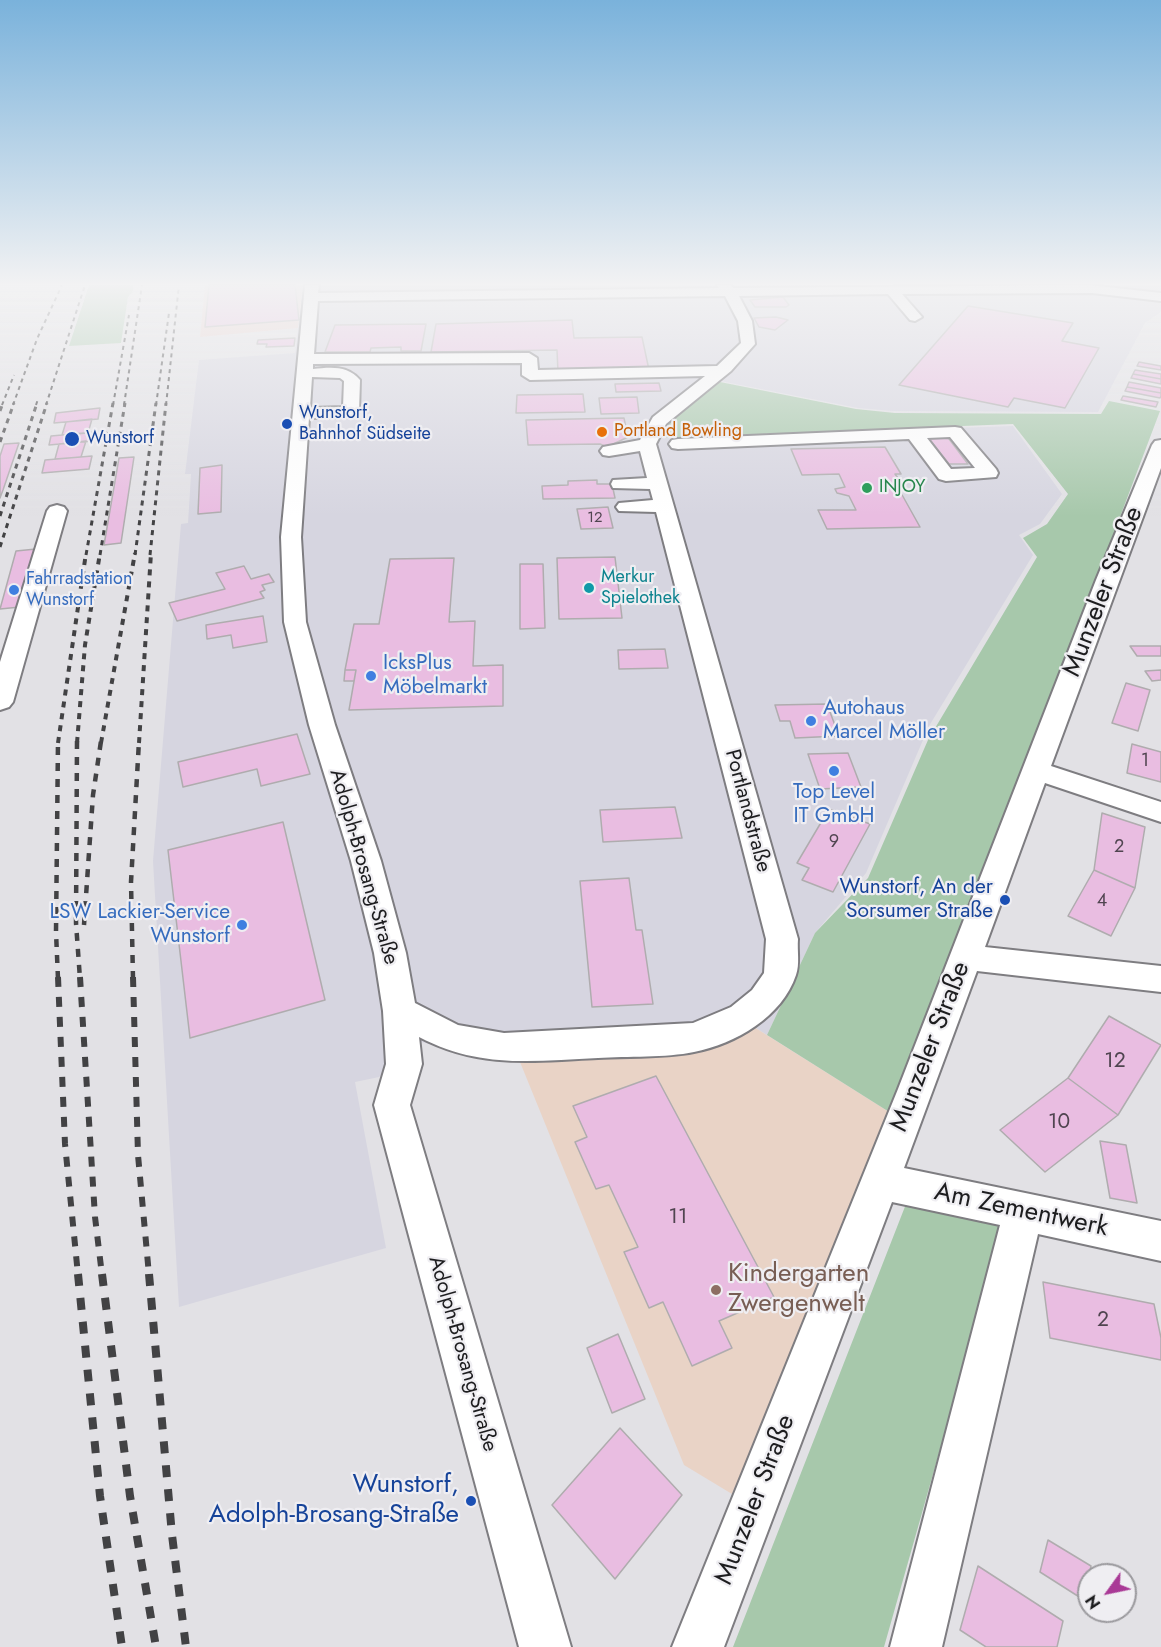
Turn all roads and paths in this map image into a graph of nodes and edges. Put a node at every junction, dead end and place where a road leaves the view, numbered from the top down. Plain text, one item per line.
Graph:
1 (307, 362) edge
2 (422, 362) edge
3 (530, 362) edge
4 (729, 362) edge
5 (307, 366) junction
6 (720, 371) junction
7 (302, 413) junction
8 (914, 434) dead end
9 (646, 444) junction
10 (678, 444) dead end
11 (1161, 445) edge
12 (609, 451) dead end
13 (620, 484) dead end
14 (660, 494) junction
15 (627, 507) dead end
16 (57, 511) dead end
17 (0, 702) edge
18 (1035, 770) junction
19 (1161, 812) edge
20 (965, 957) junction
21 (1161, 979) edge
22 (400, 1011) junction
23 (880, 1181) junction
24 (1023, 1212) junction
25 (1161, 1241) edge
26 (545, 1647) edge
27 (698, 1647) edge
28 (916, 1647) edge

1 - 5 street, Adolph-Brosang-Straße
2 - 5 street
3 - 6 street
4 - 6 street
5 - 7 street, Adolph-Brosang-Straße
5 - 7 street
6 - 9 street
7 - 22 street, Adolph-Brosang-Straße
8 - 10 street
9 - 12 street
9 - 14 street, Portlandstraße
11 - 18 street, Munzeler Straße
13 - 14 street
14 - 15 street
14 - 22 street, Portlandstraße
16 - 17 street
18 - 19 street
18 - 20 street, Munzeler Straße
20 - 21 street
20 - 23 street, Munzeler Straße
22 - 26 street, Adolph-Brosang-Straße
23 - 24 street, Am Zementwerk
23 - 27 street, Munzeler Straße
24 - 25 street, Am Zementwerk
24 - 28 street

